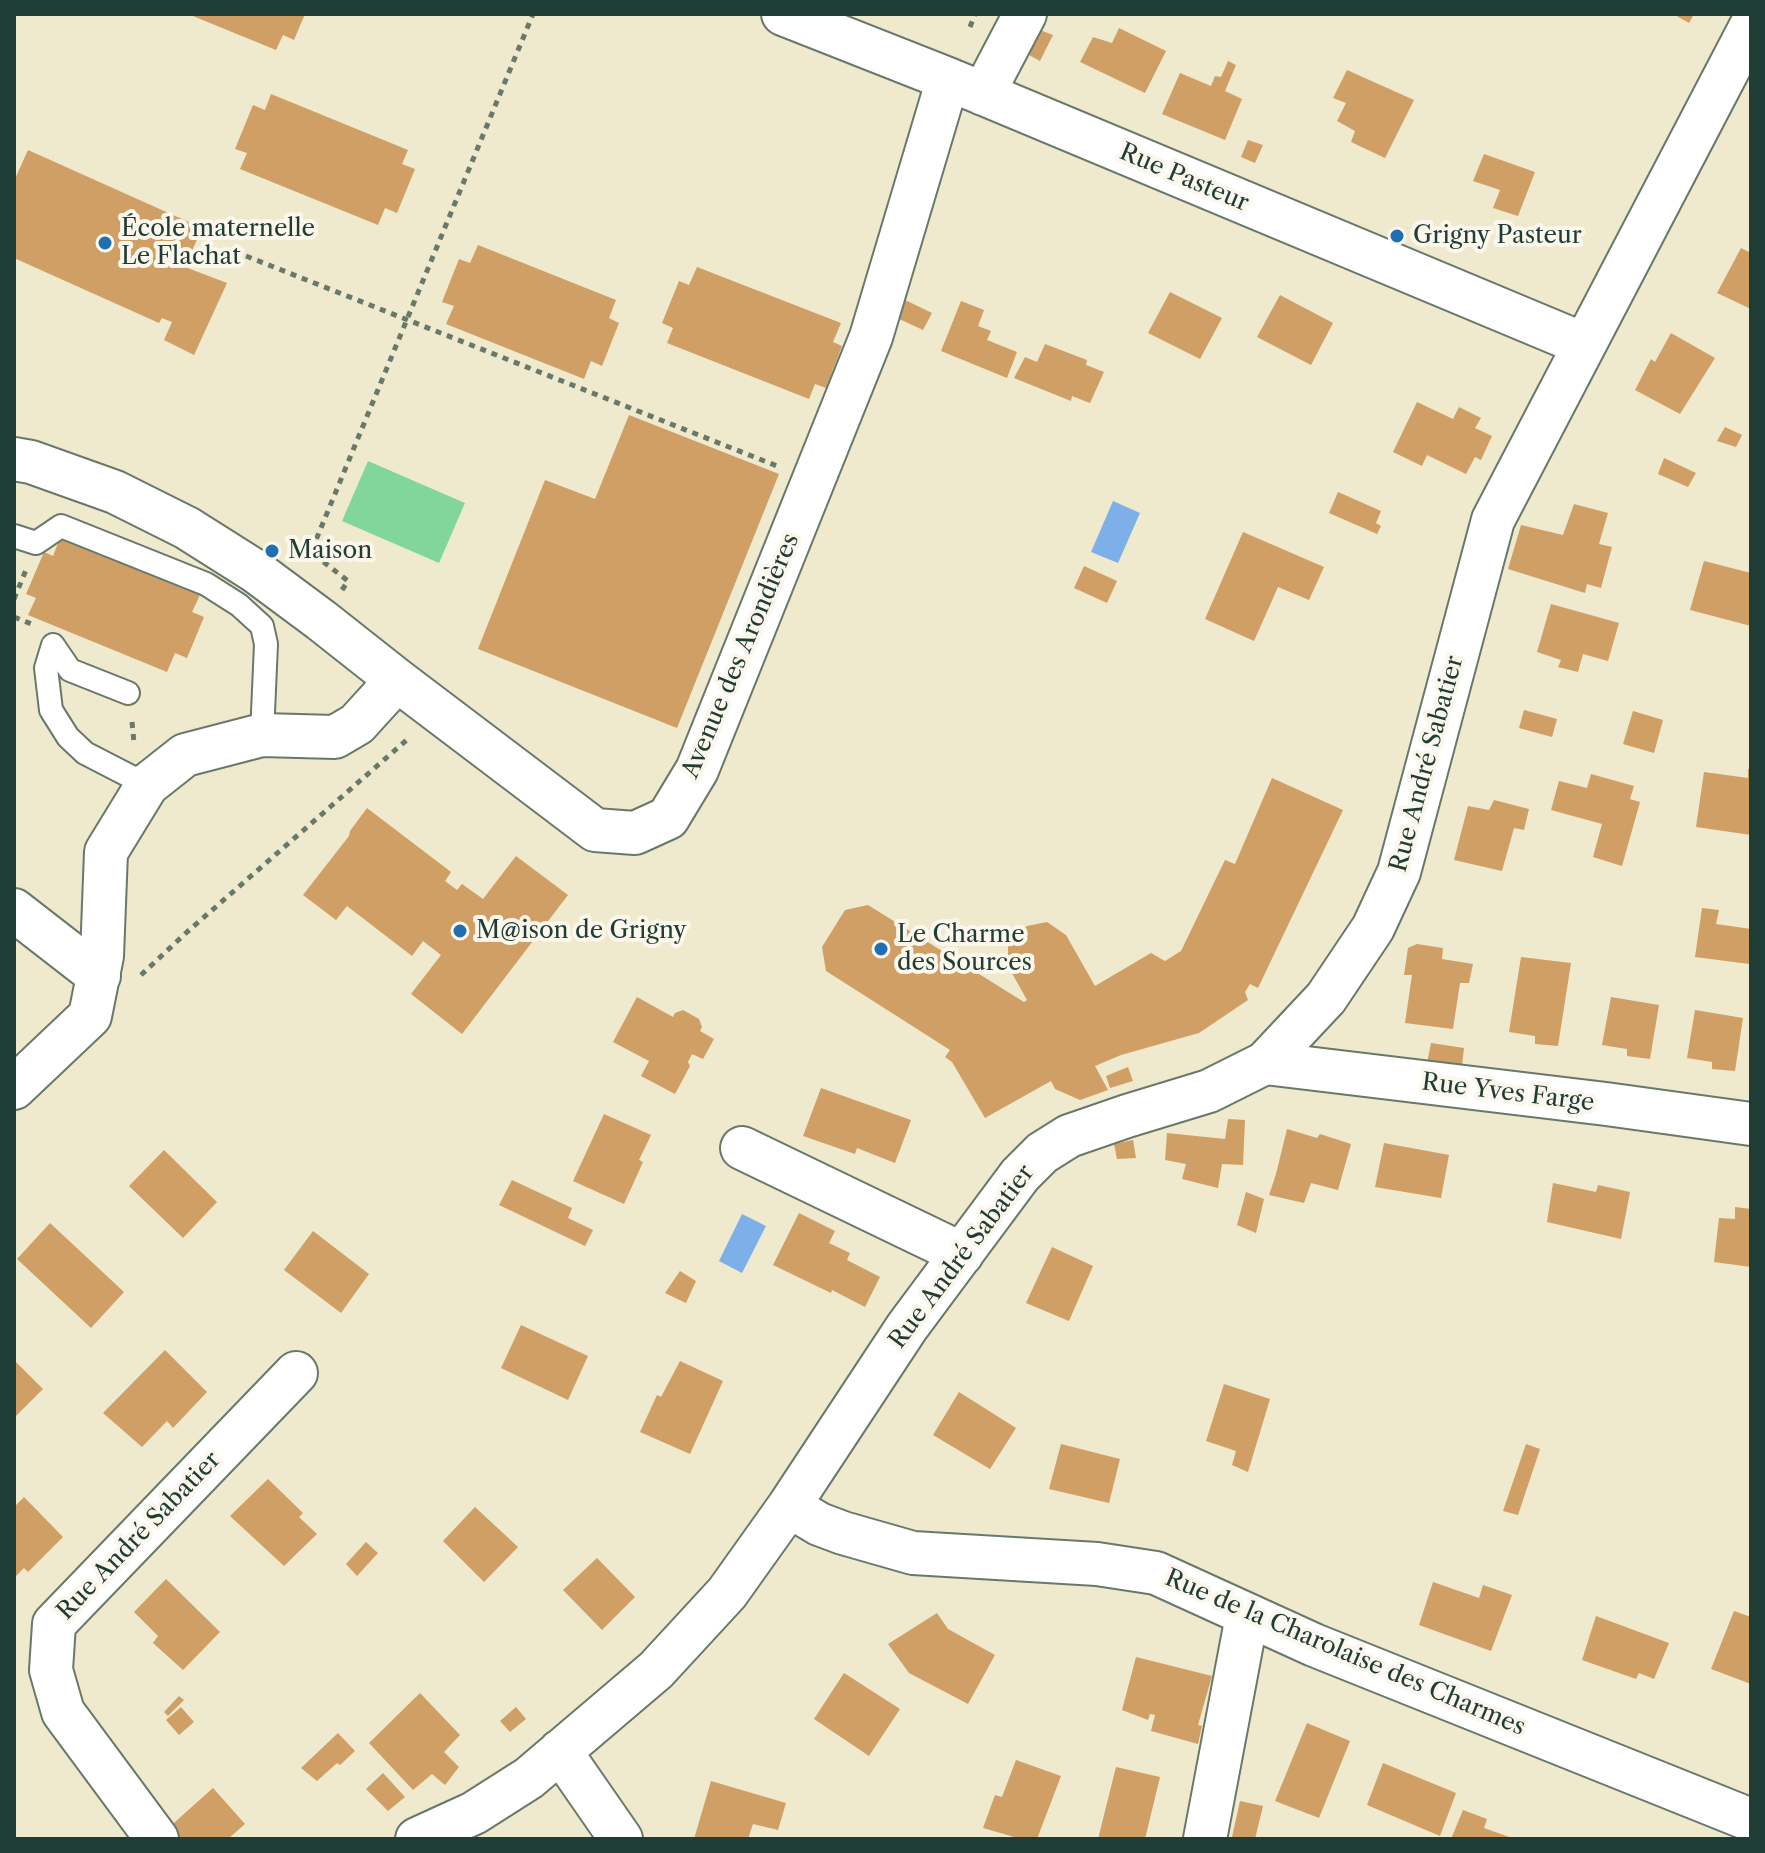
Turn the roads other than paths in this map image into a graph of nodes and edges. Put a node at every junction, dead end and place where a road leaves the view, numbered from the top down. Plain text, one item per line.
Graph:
1 (783, 14) edge
2 (1025, 14) edge
3 (1751, 26) edge
4 (965, 87) junction
5 (1583, 344) junction
6 (14, 459) edge
7 (14, 536) edge
8 (397, 680) junction
9 (128, 693) road end
10 (262, 735) junction
11 (142, 782) junction
12 (14, 910) edge
13 (116, 979) junction
14 (1265, 1063) junction
15 (14, 1088) edge
16 (1751, 1124) edge
17 (742, 1148) dead end
18 (962, 1254) junction
19 (296, 1373) dead end
20 (789, 1506) junction
21 (1247, 1616) junction
22 (560, 1751) junction
23 (1751, 1820) edge
24 (157, 1839) edge
25 (417, 1839) edge
26 (621, 1839) edge
27 (1205, 1839) edge

1 - 4 street, Rue Pasteur
2 - 4 street, Avenue des Arondières
3 - 5 street, Rue André Sabatier
4 - 5 street, Rue Pasteur
4 - 8 street, Avenue des Arondières
5 - 14 street, Rue André Sabatier
6 - 8 street, Avenue des Arondières
7 - 10 lane
8 - 10 street
9 - 11 lane
10 - 11 street
11 - 13 street
12 - 13 street
13 - 15 street
14 - 16 street, Rue Yves Farge
14 - 18 street, Rue André Sabatier
17 - 18 street
18 - 20 street, Rue André Sabatier
19 - 24 street, Rue André Sabatier
20 - 21 street, Rue de la Charolaise des Charmes
20 - 22 street, Rue André Sabatier
21 - 23 street, Rue de la Charolaise des Charmes
21 - 27 street
22 - 25 street, Rue André Sabatier
22 - 26 street

